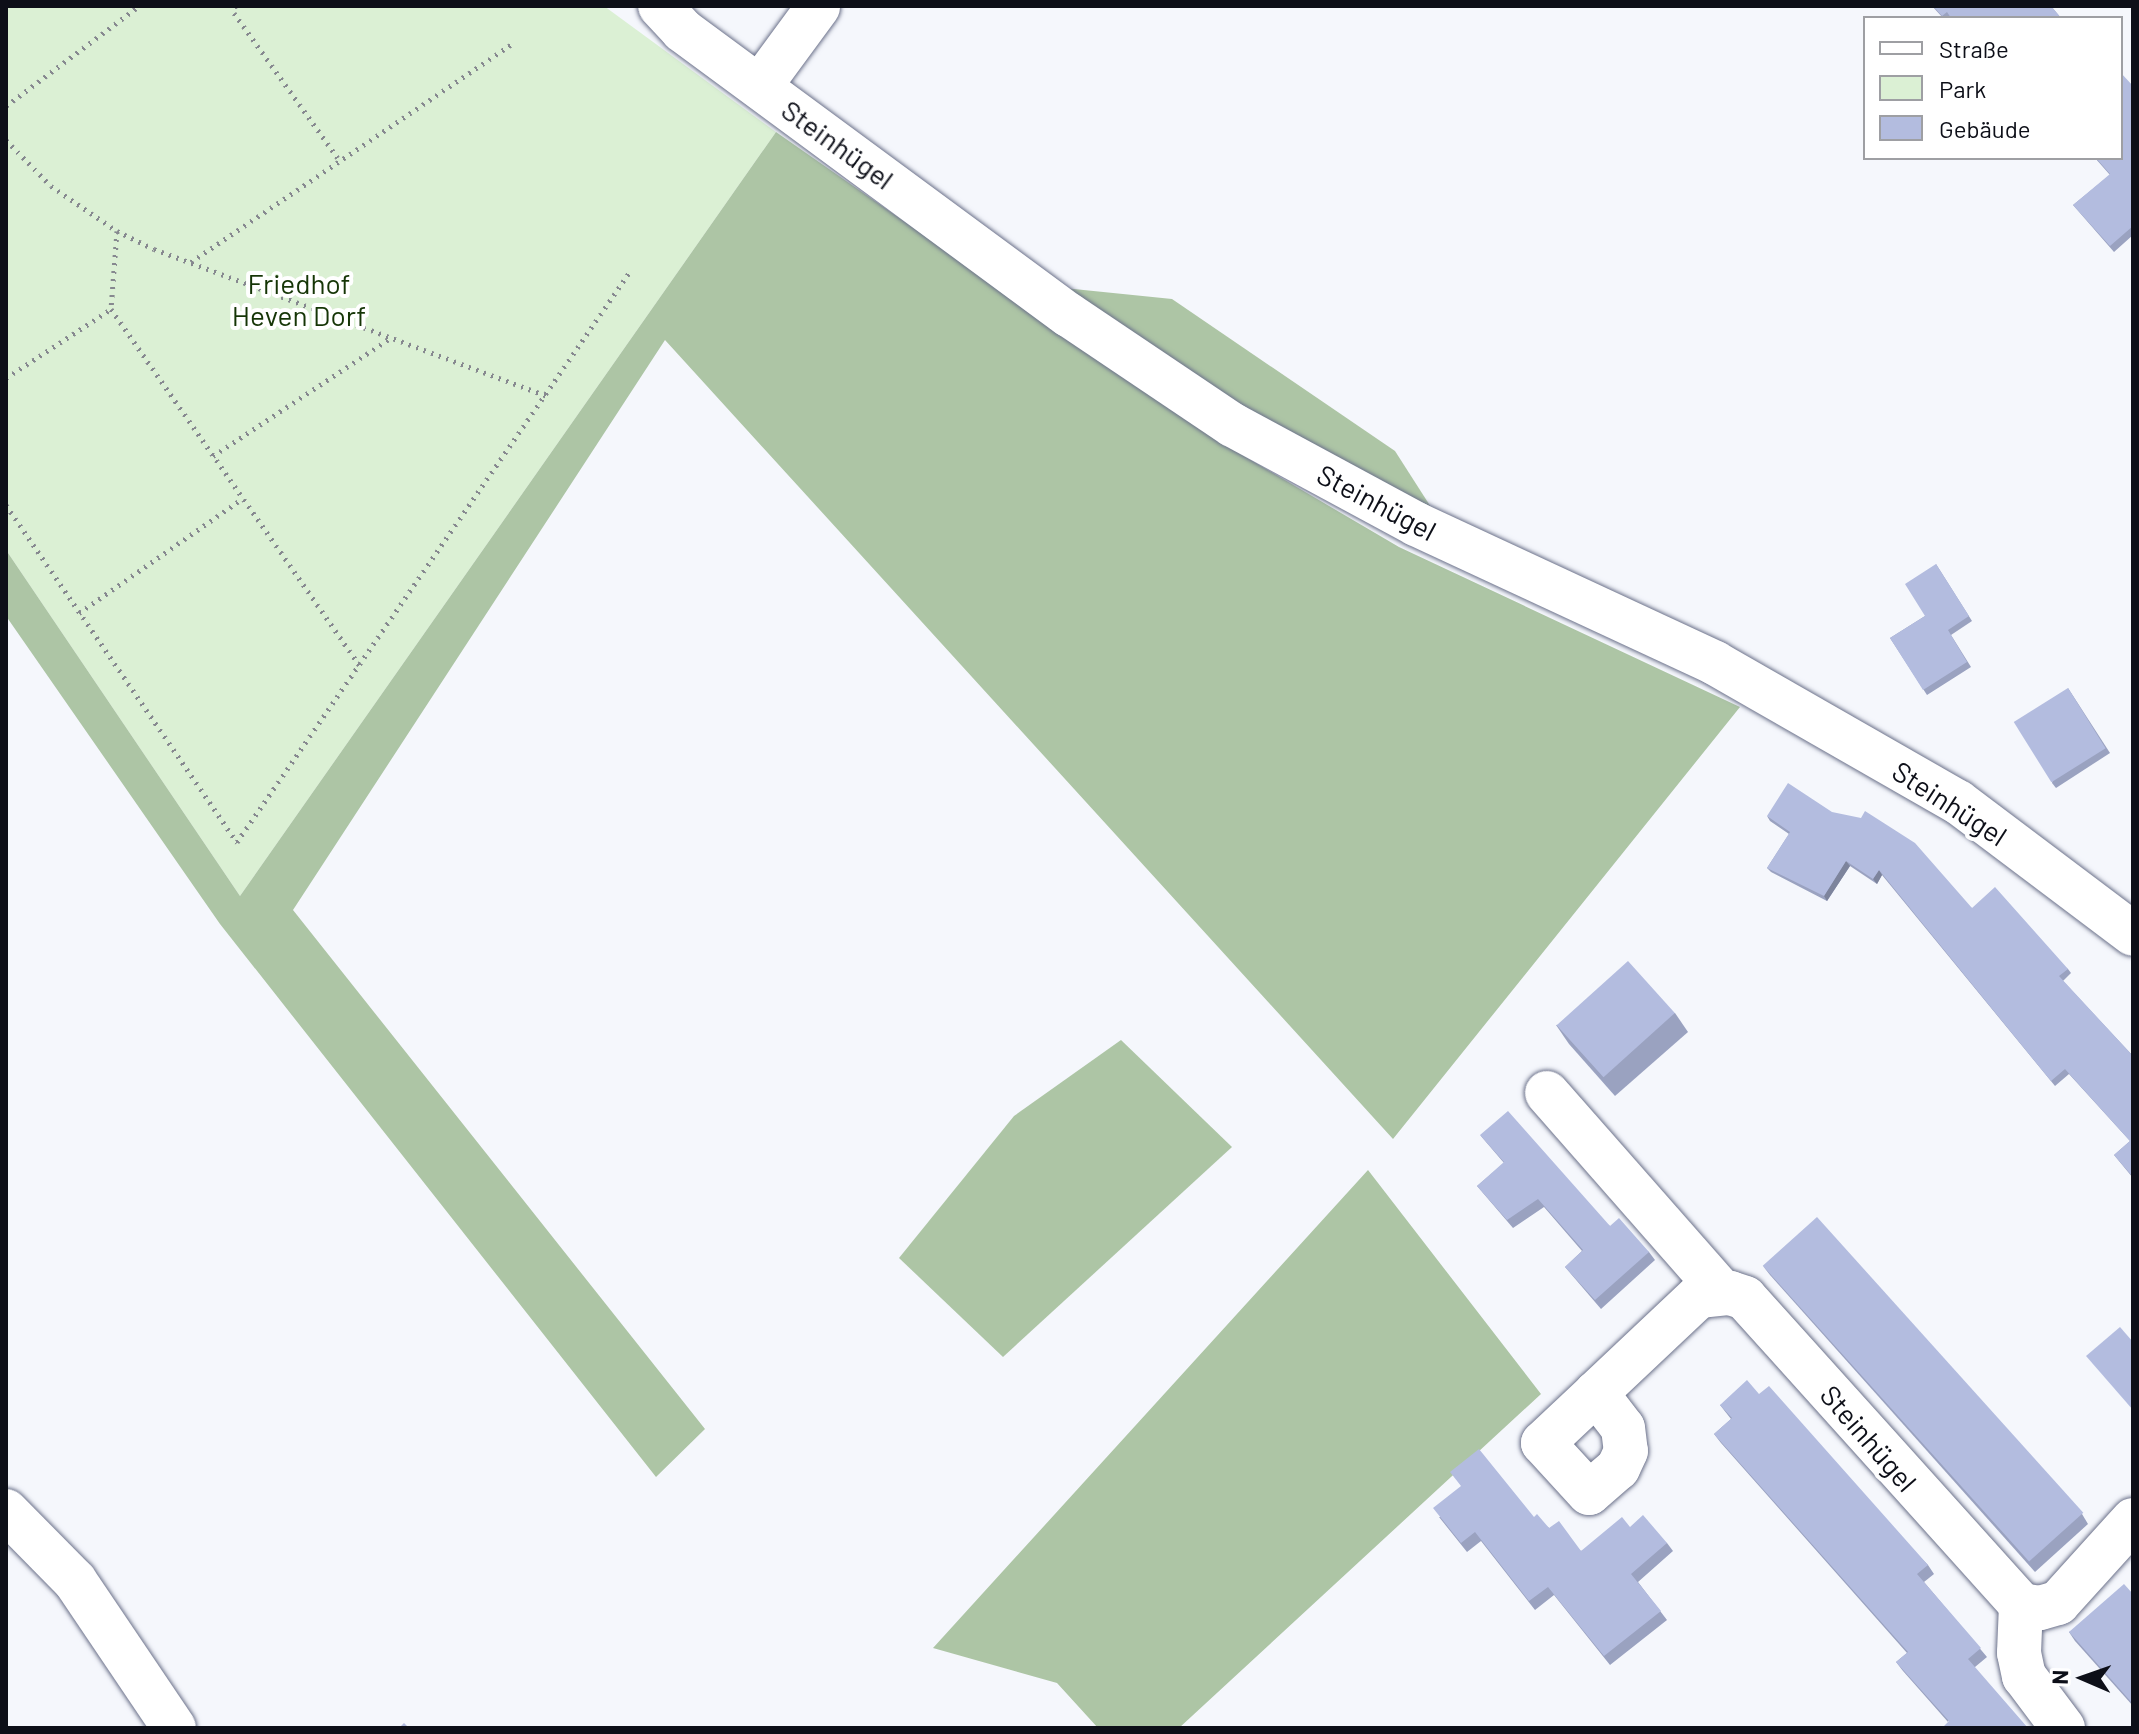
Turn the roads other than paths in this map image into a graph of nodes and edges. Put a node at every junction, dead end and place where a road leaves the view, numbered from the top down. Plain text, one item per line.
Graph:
1 (660, 6) edge
2 (797, 15) edge
3 (760, 86) junction
4 (2133, 934) edge
5 (1547, 1093) dead end
6 (1722, 1292) junction
7 (1596, 1393) dead end
8 (6, 1511) edge
9 (2133, 1520) edge
10 (2021, 1605) junction
11 (174, 1728) edge
12 (2063, 1728) edge

1 - 3 street, Steinhügel
2 - 3 street
3 - 4 street, Steinhügel
5 - 6 street
6 - 7 street
6 - 10 street, Steinhügel
8 - 11 street
9 - 10 street
10 - 12 street

